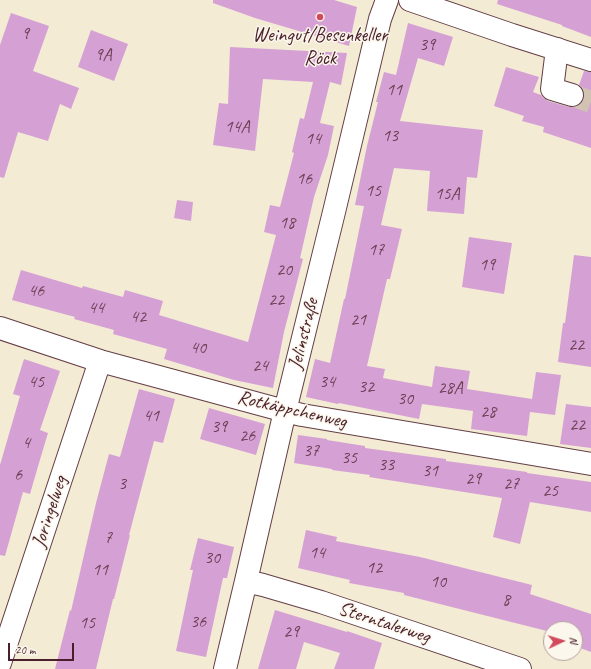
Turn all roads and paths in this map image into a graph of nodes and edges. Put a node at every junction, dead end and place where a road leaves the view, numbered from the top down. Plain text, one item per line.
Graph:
1 (387, 0) edge
2 (410, 0) edge
3 (557, 50) junction
4 (591, 60) edge
5 (572, 95) tunnel mouth
6 (0, 328) edge
7 (100, 361) junction
8 (285, 411) junction
9 (591, 464) edge
10 (246, 582) junction
11 (0, 664) edge
12 (224, 669) edge
13 (520, 669) edge

1 - 8 street, Jelinstraße
2 - 3 street
3 - 4 street
3 - 5 street
6 - 7 street, Rotkäppchenweg
7 - 8 street, Rotkäppchenweg
7 - 11 street, Joringelweg
8 - 9 street, Rotkäppchenweg
8 - 10 street, Jelinstraße
10 - 12 street, Jelinstraße
10 - 13 street, Sterntalerweg

